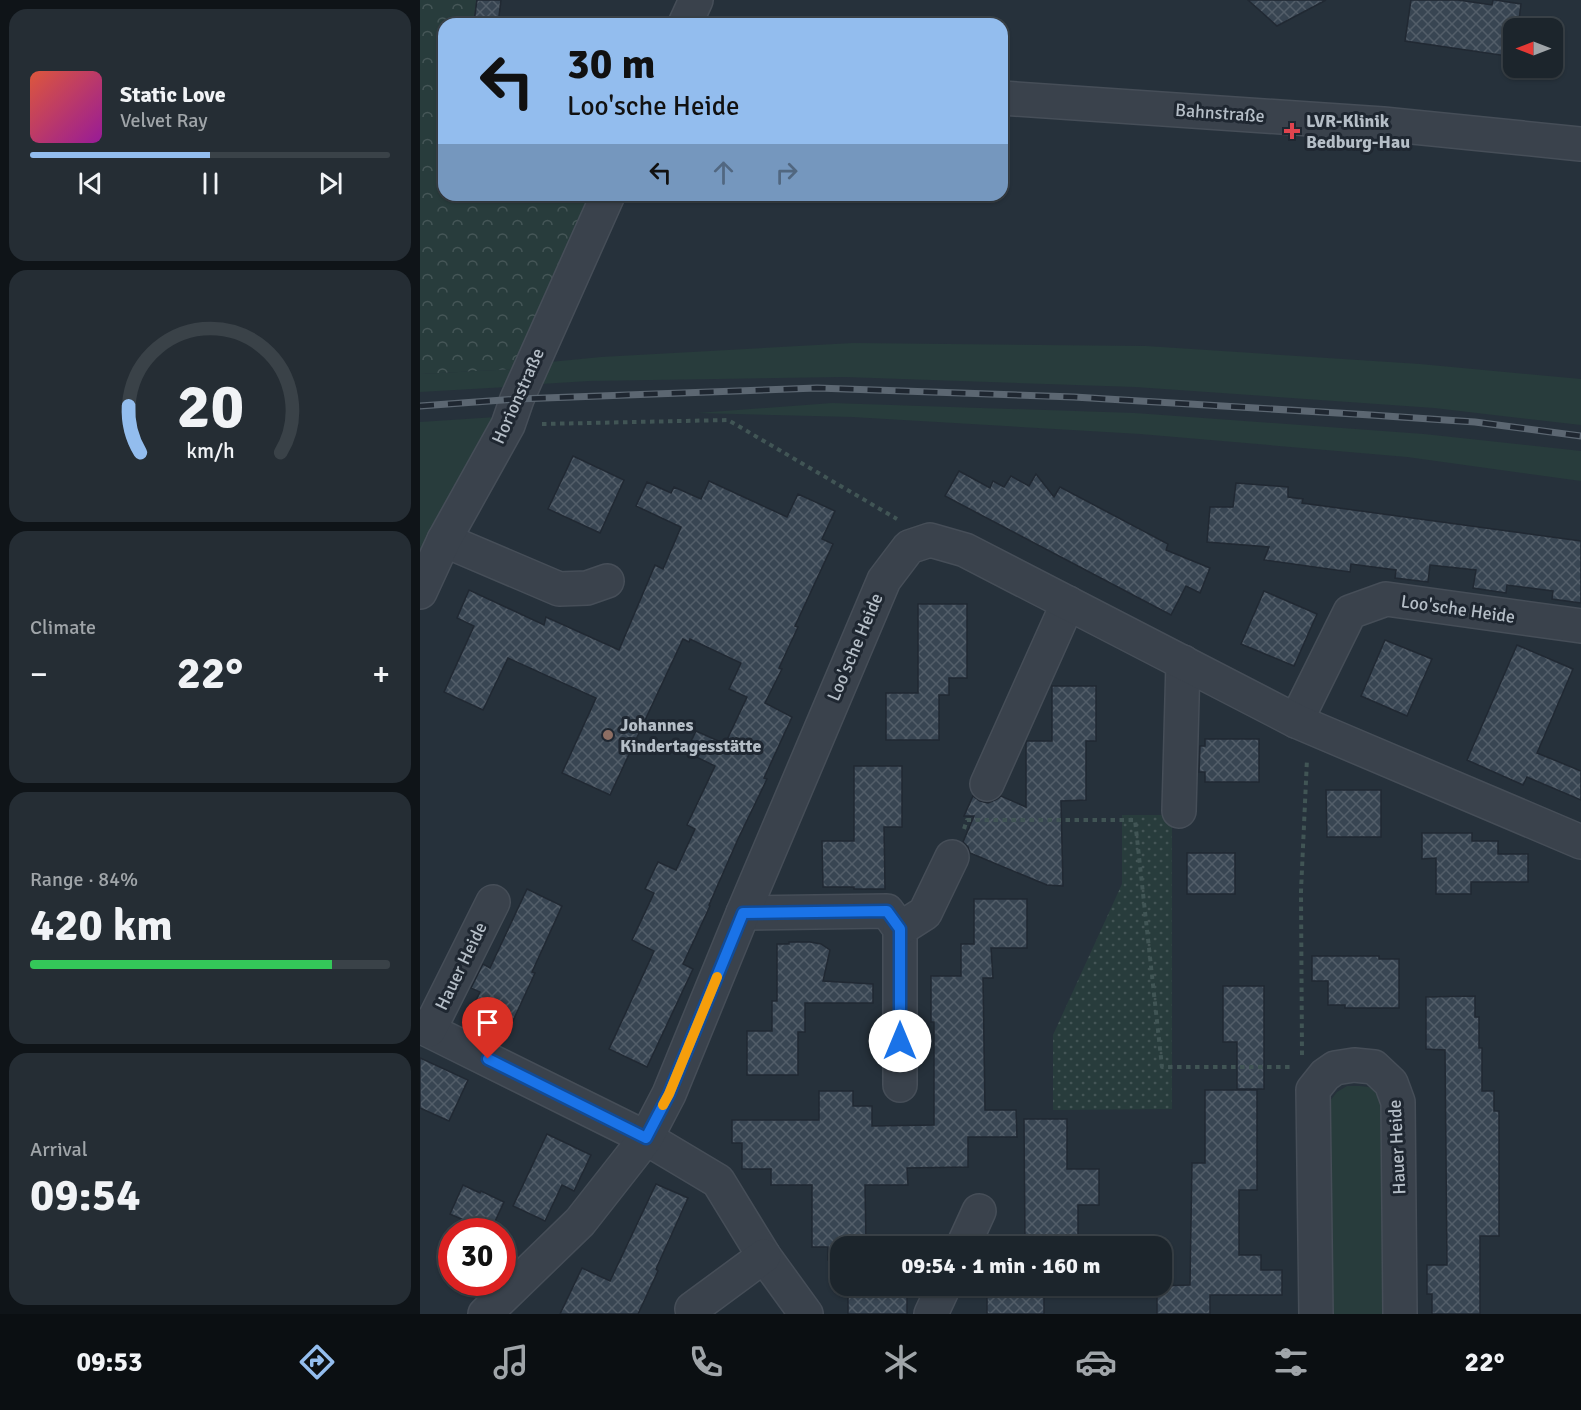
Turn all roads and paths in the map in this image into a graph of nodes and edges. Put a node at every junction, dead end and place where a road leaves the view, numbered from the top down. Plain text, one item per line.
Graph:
1 (696, 0) edge
2 (688, 18) edge
3 (1008, 98) edge
4 (1581, 144) edge
5 (605, 201) edge
6 (508, 425) junction
7 (444, 540) junction
8 (909, 547) junction
9 (607, 581) dead end
10 (420, 592) edge
11 (1068, 603) junction
12 (1581, 626) edge
13 (1183, 662) junction
14 (1302, 723) junction
15 (987, 784) dead end
16 (1179, 811) dead end
17 (1581, 842) edge
18 (952, 857) joint
19 (493, 902) dead end
20 (743, 913) junction
21 (900, 929) junction
22 (425, 1028) edge
23 (1310, 1078) junction
24 (900, 1085) dead end
25 (646, 1138) junction
26 (980, 1211) dead end
27 (968, 1236) edge
28 (764, 1256) junction
29 (940, 1296) edge
30 (692, 1309) dead end
31 (485, 1314) edge
32 (807, 1314) edge
33 (931, 1314) edge
34 (1316, 1314) edge
35 (1400, 1314) edge

1 - 2 street
3 - 4 street, Bahnstraße
5 - 6 street, Horionstraße
6 - 7 street, Horionstraße
6 - 8 path
7 - 9 street
7 - 10 street, Horionstraße
8 - 11 street
8 - 20 street, Loo'sche Heide
11 - 13 street
11 - 15 street
12 - 14 street, Loo'sche Heide
13 - 14 street
13 - 16 street
14 - 17 street
14 - 23 path
18 - 21 street
18 - 23 path
19 - 22 street, Hauer Heide
20 - 21 street
20 - 25 street, Loo'sche Heide
21 - 24 street
22 - 25 street, Hauer Heide
23 - 34 street
23 - 35 street, Hauer Heide
25 - 28 street, Hauer Heide
25 - 31 street, Loo'sche Heide
26 - 27 street
28 - 30 street
28 - 32 street, Hauer Heide
29 - 33 street

